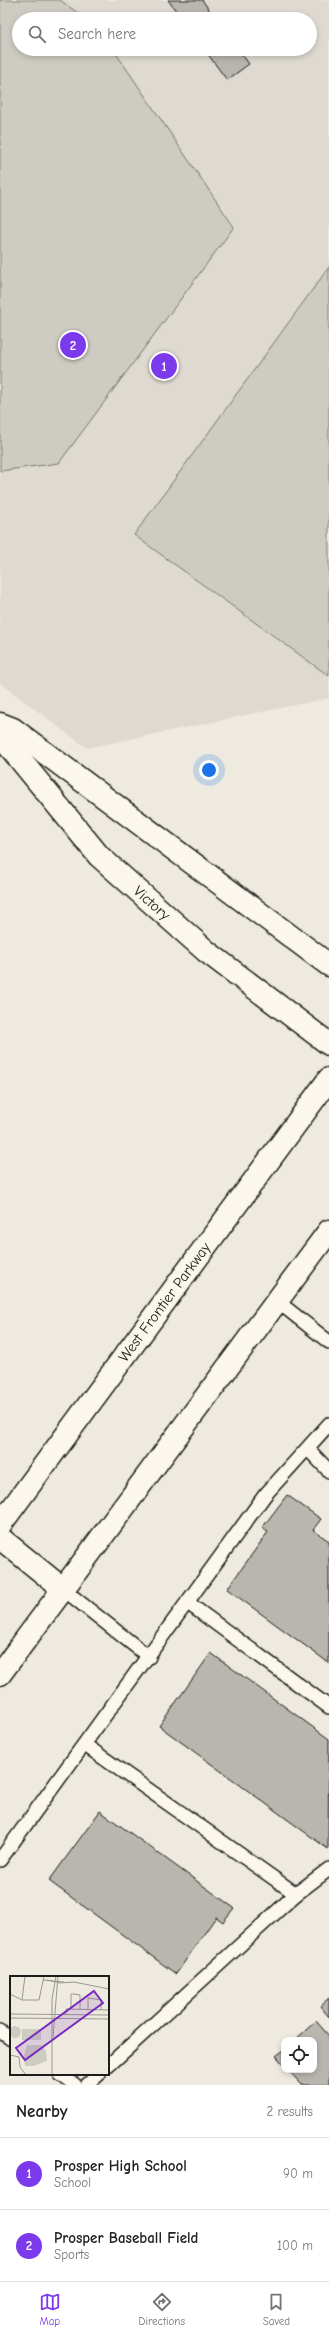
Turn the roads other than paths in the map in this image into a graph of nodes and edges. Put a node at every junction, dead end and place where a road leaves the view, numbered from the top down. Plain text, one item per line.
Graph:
1 (0, 724) edge
2 (0, 735) edge
3 (329, 965) edge
4 (329, 1044) edge
5 (329, 1079) edge
6 (329, 1230) edge
7 (277, 1301) junction
8 (329, 1342) edge
9 (329, 1424) edge
10 (308, 1449) junction
11 (329, 1471) edge
12 (0, 1525) edge
13 (0, 1538) edge
14 (63, 1589) junction
15 (188, 1603) junction
16 (149, 1657) junction
17 (0, 1674) edge
18 (329, 1706) edge
19 (85, 1745) junction
20 (0, 1860) edge
21 (329, 1869) edge
22 (296, 1894) junction
23 (0, 2031) edge
24 (10, 2038) edge
25 (109, 2065) edge
26 (61, 2075) edge
27 (98, 2075) edge
28 (75, 2085) edge
29 (87, 2085) edge

1 - 3 street
2 - 4 street, Victory
5 - 12 street, West Frontier Parkway
6 - 7 street
7 - 8 lane
7 - 14 street
9 - 10 lane
10 - 11 lane
10 - 15 lane
13 - 14 street
14 - 16 lane
14 - 17 street
15 - 16 lane
15 - 18 lane
16 - 19 lane
19 - 20 lane
19 - 22 lane
21 - 22 lane
22 - 25 lane
23 - 24 lane
26 - 28 lane
27 - 29 lane

